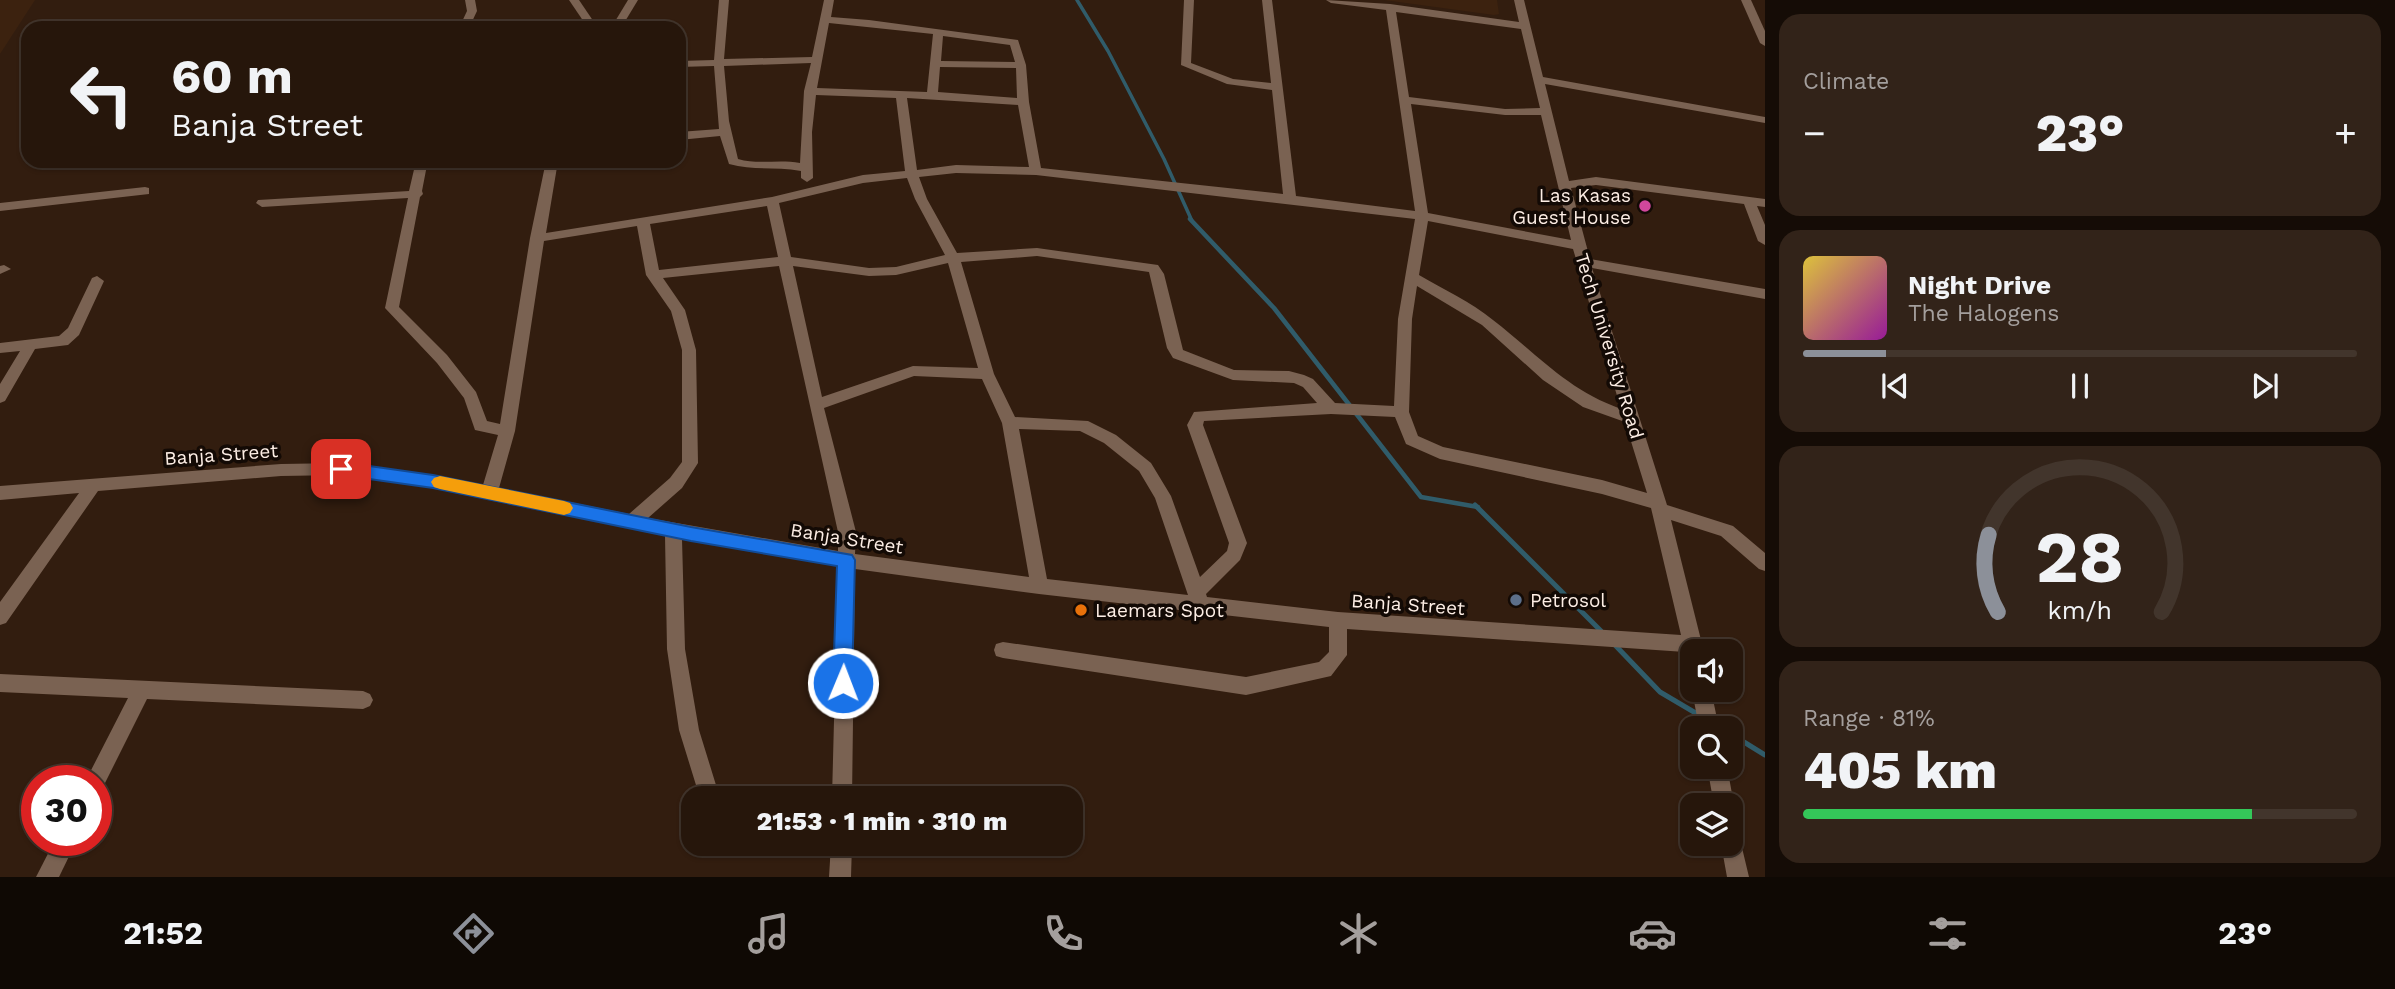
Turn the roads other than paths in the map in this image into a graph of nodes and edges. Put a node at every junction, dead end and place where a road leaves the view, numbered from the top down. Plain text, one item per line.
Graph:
1 (470, 0) edge
2 (574, 0) edge
3 (633, 0) edge
4 (724, 0) edge
5 (829, 0) edge
6 (1189, 0) edge
7 (1267, 0) edge
8 (1332, 0) edge
9 (1519, 0) edge
10 (1746, 0) edge
11 (1390, 7) junction
12 (825, 20) junction
13 (467, 21) edge
14 (588, 21) edge
15 (620, 21) edge
16 (1524, 26) junction
17 (938, 32) junction
18 (1765, 43) edge
19 (817, 60) junction
20 (719, 62) junction
21 (686, 64) edge
22 (936, 64) junction
23 (1021, 65) junction
24 (1539, 80) junction
25 (1278, 87) junction
26 (810, 91) junction
27 (901, 95) junction
28 (932, 95) junction
29 (1403, 100) junction
30 (1023, 102) junction
31 (1546, 111) junction
32 (1765, 120) edge
33 (724, 132) junction
34 (686, 135) edge
35 (1561, 165) junction
36 (422, 168) edge
37 (551, 168) edge
38 (806, 168) junction
39 (1036, 171) junction
40 (911, 172) junction
41 (1596, 180) junction
42 (1565, 185) junction
43 (145, 191) dead end
44 (808, 191) junction
45 (417, 194) junction
46 (1290, 199) junction
47 (772, 201) junction
48 (1749, 201) junction
49 (262, 203) dead end
50 (1765, 203) edge
51 (0, 207) edge
52 (1422, 216) junction
53 (643, 223) junction
54 (537, 239) junction
55 (1765, 241) edge
56 (1579, 246) junction
57 (953, 258) junction
58 (785, 261) junction
59 (1584, 262) junction
60 (653, 275) junction
61 (1413, 277) junction
62 (97, 281) dead end
63 (1765, 294) edge
64 (30, 346) junction
65 (0, 348) edge
66 (987, 373) junction
67 (0, 397) edge
68 (816, 405) junction
69 (1331, 408) junction
70 (1401, 412) junction
71 (1631, 418) junction
72 (1010, 422) junction
73 (507, 431) junction
74 (94, 485) junction
75 (0, 493) edge
76 (489, 493) junction
77 (1659, 507) junction
78 (632, 522) junction
79 (673, 531) junction
80 (846, 560) junction
81 (1765, 564) edge
82 (1039, 586) junction
83 (1198, 599) junction
84 (0, 617) edge
85 (1338, 621) junction
86 (1691, 639) edge
87 (1680, 647) edge
88 (1003, 650) dead end
89 (0, 683) edge
90 (143, 688) junction
91 (363, 701) dead end
92 (104, 765) edge
93 (706, 786) edge
94 (842, 786) edge
95 (58, 856) edge
96 (841, 856) edge
97 (1734, 856) edge
98 (47, 877) edge
99 (840, 877) edge
100 (1738, 877) edge

1 - 13 street
2 - 14 street
3 - 15 street
4 - 20 street
5 - 12 street
6 - 25 street
7 - 25 street
8 - 11 street
9 - 16 street, Tech University Road
10 - 18 street
11 - 16 street
11 - 29 street
12 - 17 street
12 - 19 street
16 - 24 street, Tech University Road
17 - 22 street
17 - 23 street
19 - 20 street
19 - 26 street
20 - 21 street
20 - 33 street
22 - 23 street
22 - 28 street
23 - 30 street
24 - 31 street, Tech University Road
24 - 32 street
25 - 46 street
26 - 27 street
26 - 38 street
27 - 28 street
27 - 40 street
28 - 30 street
29 - 31 street
29 - 52 street
30 - 39 street
31 - 35 street, Tech University Road
33 - 34 street
33 - 38 street
35 - 41 street
35 - 42 street, Tech University Road
36 - 45 street
37 - 54 street
38 - 44 street
39 - 40 street
39 - 46 street
40 - 44 street
40 - 57 street
41 - 42 street
41 - 48 street
42 - 56 street, Tech University Road
43 - 51 street
44 - 47 street
45 - 49 street
45 - 73 street
46 - 52 street
47 - 53 street
47 - 58 street
48 - 50 street
48 - 55 street
52 - 56 street
52 - 61 street
53 - 54 street
53 - 60 street
54 - 73 street
56 - 59 street, Tech University Road
57 - 58 street
57 - 66 street
57 - 69 street
58 - 60 street
58 - 68 street
59 - 63 street
59 - 71 street, Tech University Road
60 - 78 street
61 - 70 street
61 - 71 street
62 - 64 street
64 - 65 street
64 - 67 street
66 - 68 street
66 - 72 street
68 - 80 street
69 - 70 street
69 - 83 street
70 - 77 street
71 - 77 street, Tech University Road
72 - 82 street
72 - 83 street
73 - 76 street
74 - 75 street, Banja Street
74 - 76 street, Banja Street
74 - 84 street
76 - 78 street, Banja Street
77 - 81 street
77 - 86 street, Tech University Road
78 - 79 street, Banja Street
79 - 80 street, Banja Street
79 - 93 street
80 - 82 street, Banja Street
80 - 94 street
82 - 83 street, Banja Street
83 - 85 street, Banja Street
85 - 87 street, Banja Street
85 - 88 street
89 - 90 street
90 - 91 street
90 - 92 street
95 - 98 street
96 - 99 street
97 - 100 street

